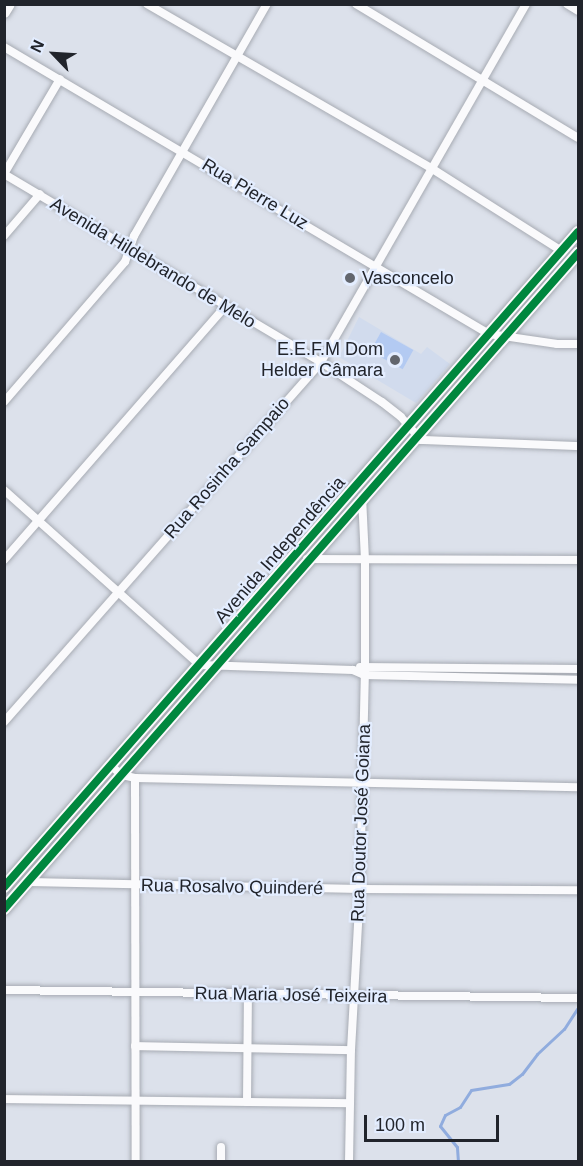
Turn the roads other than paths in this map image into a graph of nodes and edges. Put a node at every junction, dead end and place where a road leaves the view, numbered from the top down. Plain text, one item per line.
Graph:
1 (9, 4) edge
2 (147, 4) edge
3 (267, 4) edge
4 (356, 4) edge
5 (526, 4) edge
6 (567, 4) edge
7 (579, 11) edge
8 (4, 12) edge
9 (4, 47) edge
10 (237, 56) junction
11 (60, 79) junction
12 (483, 79) junction
13 (579, 138) edge
14 (182, 150) junction
15 (431, 168) junction
16 (4, 174) edge
17 (40, 194) junction
18 (579, 232) edge
19 (4, 236) edge
20 (130, 250) junction
21 (562, 251) junction
22 (579, 253) edge
23 (377, 267) junction
24 (225, 307) junction
25 (489, 333) junction
26 (506, 336) junction
27 (579, 344) edge
28 (321, 362) junction
29 (4, 402) edge
30 (408, 425) junction
31 (417, 436) junction
32 (579, 446) edge
33 (352, 489) junction
34 (4, 490) edge
35 (363, 498) junction
36 (39, 520) junction
37 (297, 552) junction
38 (4, 560) edge
39 (365, 560) junction
40 (579, 560) edge
41 (309, 561) junction
42 (118, 592) junction
43 (200, 665) junction
44 (217, 666) junction
45 (365, 666) junction
46 (474, 667) junction
47 (579, 669) edge
48 (353, 670) junction
49 (364, 675) junction
50 (474, 677) junction
51 (579, 680) edge
52 (4, 722) edge
53 (111, 766) junction
54 (122, 775) junction
55 (135, 778) junction
56 (362, 782) junction
57 (579, 787) edge
58 (29, 882) junction
59 (135, 885) junction
60 (4, 887) edge
61 (360, 890) junction
62 (579, 890) edge
63 (4, 909) edge
64 (4, 990) edge
65 (134, 993) junction
66 (248, 995) junction
67 (354, 996) junction
68 (579, 999) edge
69 (135, 1046) junction
70 (247, 1048) junction
71 (351, 1050) junction
72 (4, 1099) edge
73 (136, 1101) junction
74 (247, 1102) junction
75 (349, 1103) junction
76 (221, 1147) dead end
77 (136, 1161) edge
78 (221, 1161) edge
79 (349, 1161) edge

1 - 8 main road
2 - 10 street
3 - 10 street
4 - 12 street
5 - 12 street, Rua Rosinha Sampaio
6 - 7 street
9 - 11 street, Rua Pierre Luz
10 - 14 street
10 - 15 street
11 - 14 street, Rua Pierre Luz
11 - 16 street
12 - 13 street
12 - 15 street, Rua Rosinha Sampaio
14 - 20 street
14 - 23 street, Rua Pierre Luz
15 - 21 street
15 - 23 street, Rua Rosinha Sampaio
16 - 17 street, Avenida Hildebrando de Melo
17 - 19 street
17 - 20 street, Avenida Hildebrando de Melo
18 - 21 main road, Avenida Independência
20 - 24 street, Avenida Hildebrando de Melo
20 - 29 street
21 - 25 main road, Avenida Independência
22 - 26 main road, Avenida Independência
23 - 25 street, Rua Pierre Luz
23 - 28 street, Rua Rosinha Sampaio
24 - 28 street, Avenida Hildebrando de Melo
24 - 36 street
25 - 26 street, Rua Pierre Luz
25 - 30 main road, Avenida Independência
26 - 27 street, Rua Pierre Luz
26 - 31 main road, Avenida Independência
28 - 30 street, Avenida Hildebrando de Melo
28 - 42 street, Rua Rosinha Sampaio
30 - 31 street, Avenida Hildebrando de Melo
30 - 33 main road, Avenida Independência
31 - 32 street
31 - 35 main road, Avenida Independência
33 - 35 street
33 - 37 main road, Avenida Independência
34 - 36 street
35 - 39 street, Rua Doutor José Goiana
35 - 41 main road, Avenida Independência
36 - 38 street
36 - 42 street
37 - 41 street
37 - 43 main road, Avenida Independência
39 - 40 street
39 - 41 street
39 - 45 street, Rua Doutor José Goiana
41 - 44 main road, Avenida Independência
42 - 43 street
42 - 52 street, Rua Rosinha Sampaio
43 - 44 street
43 - 53 main road, Avenida Independência
44 - 48 street
44 - 54 main road, Avenida Independência
45 - 46 street
45 - 48 street
45 - 49 street, Rua Doutor José Goiana
46 - 47 street
46 - 50 street
48 - 49 street
49 - 50 street
49 - 56 street, Rua Doutor José Goiana
50 - 51 street
53 - 54 street
53 - 60 main road, Avenida Independência
54 - 55 street
54 - 58 main road, Avenida Independência
55 - 56 street
55 - 59 street
56 - 57 street
56 - 61 street, Rua Doutor José Goiana
58 - 59 street, Rua Rosalvo Quinderé
58 - 63 main road, Avenida Independência
59 - 61 street, Rua Rosalvo Quinderé
59 - 65 street
61 - 62 street, Rua Rosalvo Quinderé
61 - 67 street, Rua Doutor José Goiana
64 - 65 street, Rua Maria José Teixeira
65 - 66 street, Rua Maria José Teixeira
65 - 69 street
66 - 67 street, Rua Maria José Teixeira
66 - 70 street
67 - 68 street, Rua Maria José Teixeira
67 - 71 street, Rua Doutor José Goiana
69 - 70 street
69 - 73 street
70 - 71 street
70 - 74 street
71 - 75 street, Rua Doutor José Goiana
72 - 73 street
73 - 74 street
73 - 77 street
74 - 75 street
75 - 79 street, Rua Doutor José Goiana
76 - 78 street

